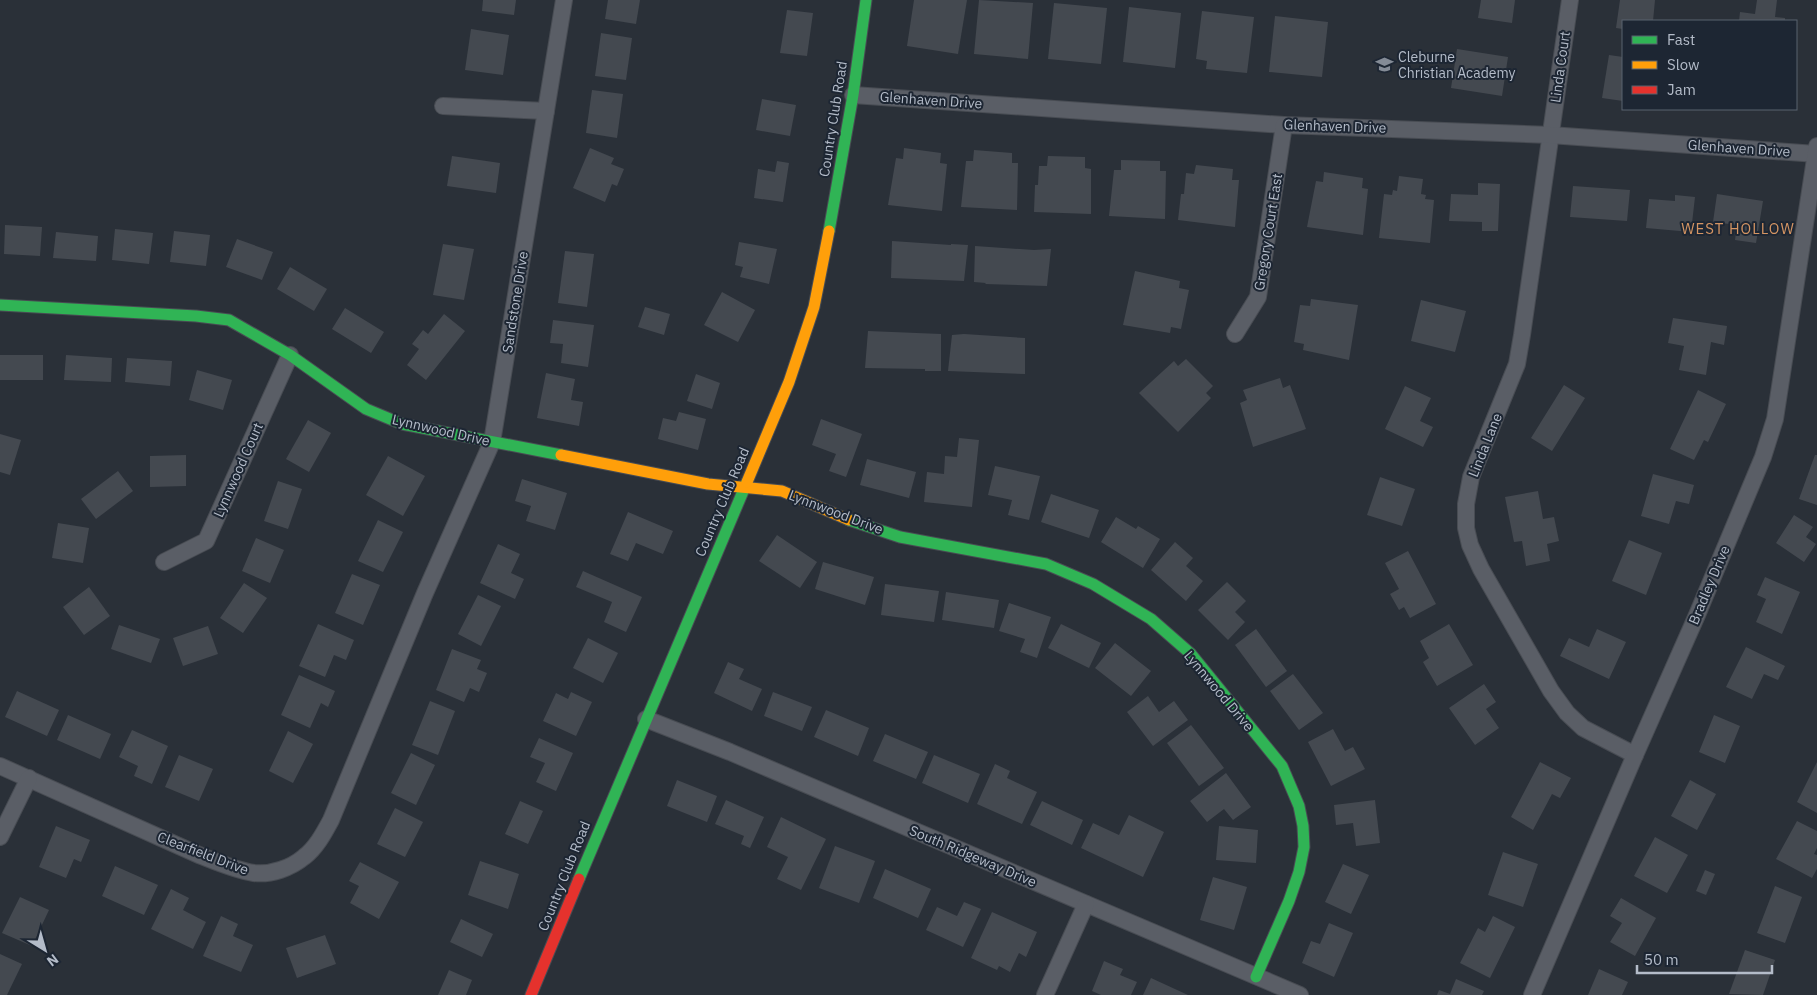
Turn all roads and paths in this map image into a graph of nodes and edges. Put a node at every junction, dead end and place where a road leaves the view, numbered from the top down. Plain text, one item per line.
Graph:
1 (564, 0) edge
2 (866, 0) edge
3 (1570, 0) edge
4 (852, 95) junction
5 (443, 106) dead end
6 (546, 111) junction
7 (1284, 124) junction
8 (1550, 135) junction
9 (1817, 151) edge
10 (0, 305) edge
11 (1235, 334) dead end
12 (290, 355) junction
13 (492, 442) junction
14 (744, 488) junction
15 (164, 562) dead end
16 (425, 593) joint
17 (646, 719) junction
18 (1635, 755) junction
19 (0, 766) edge
20 (29, 778) junction
21 (0, 837) edge
22 (1086, 904) junction
23 (1256, 976) junction
24 (531, 995) edge
25 (1045, 995) edge
26 (1300, 995) edge
27 (1532, 995) edge

1 - 6 street, Sandstone Drive
2 - 4 street, Country Club Road
3 - 8 street, Linda Court
4 - 7 street, Glenhaven Drive
4 - 14 street, Country Club Road
5 - 6 street
6 - 13 street, Sandstone Drive
7 - 8 street, Glenhaven Drive
7 - 11 street, Gregory Court East
8 - 9 street, Glenhaven Drive
8 - 18 street, Linda Lane
9 - 18 street, Bradley Drive
10 - 12 street, Lynnwood Drive
12 - 13 street, Lynnwood Drive
12 - 15 street, Lynnwood Court
13 - 14 street, Lynnwood Drive
13 - 16 street, Sandstone Drive
14 - 17 street, Country Club Road
14 - 23 street, Lynnwood Drive
16 - 20 street, Clearfield Drive
17 - 22 street, South Ridgeway Drive
17 - 24 street, Country Club Road
18 - 27 street, Bradley Drive
19 - 20 street, Clearfield Drive
20 - 21 street
22 - 23 street, South Ridgeway Drive
22 - 25 street
23 - 26 street, South Ridgeway Drive

